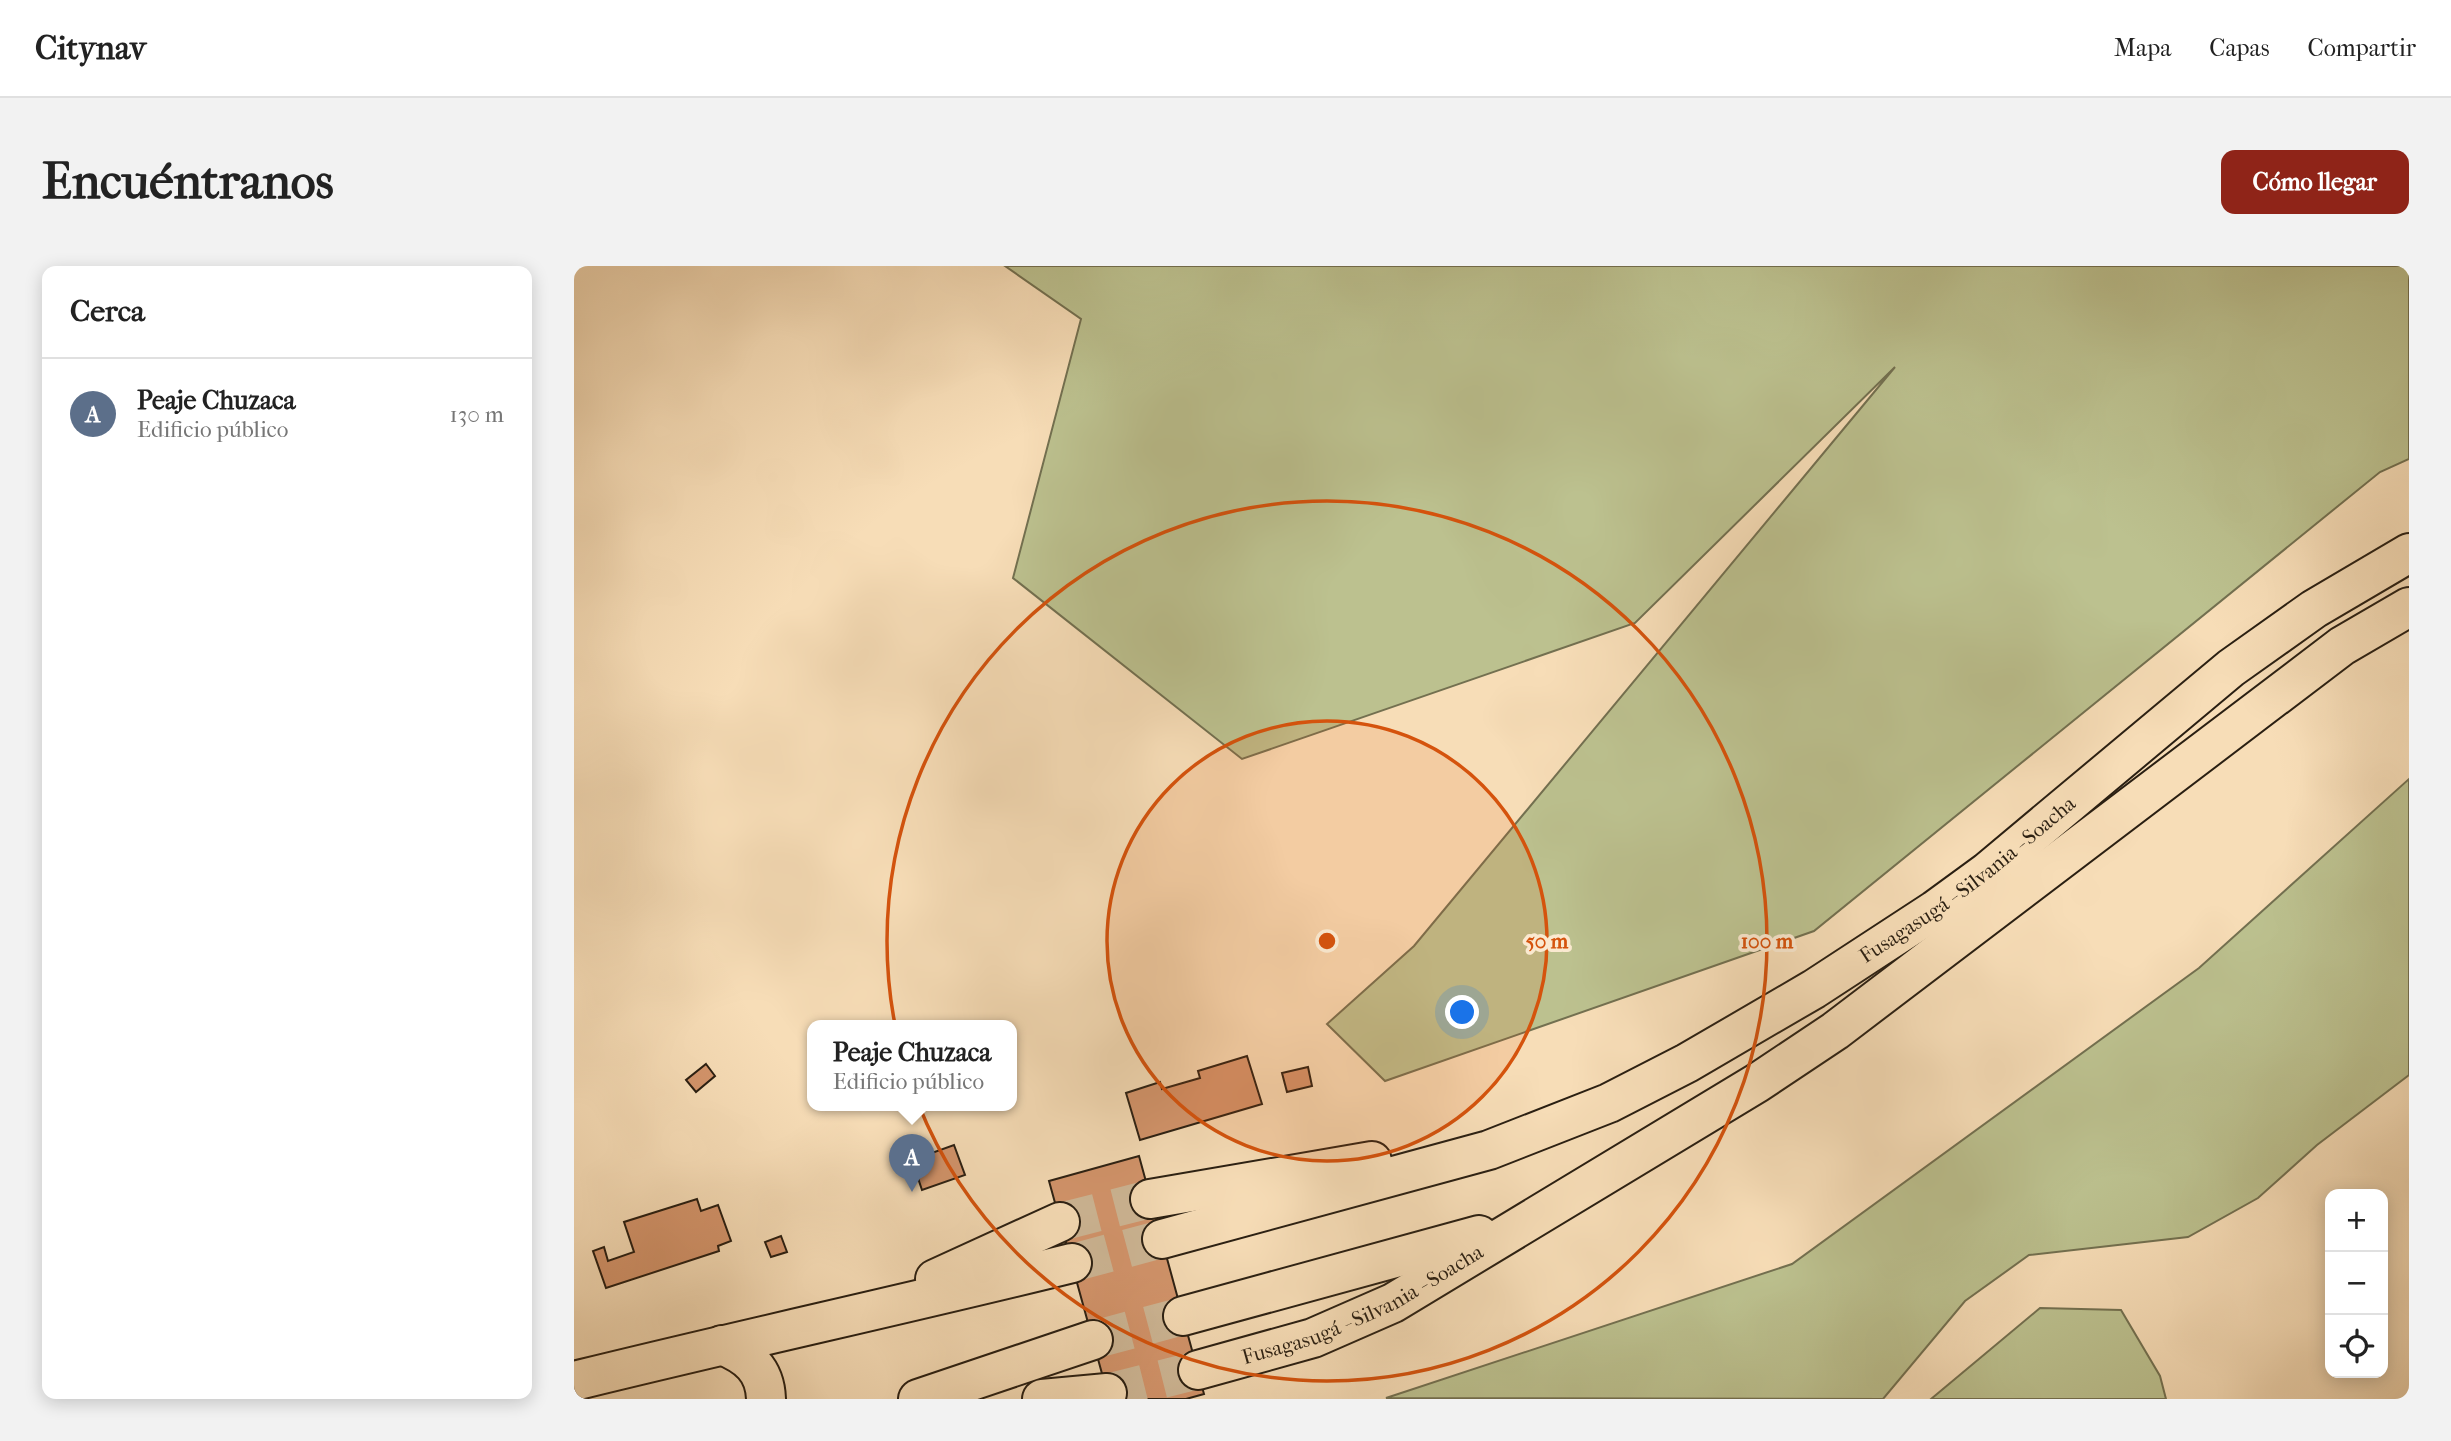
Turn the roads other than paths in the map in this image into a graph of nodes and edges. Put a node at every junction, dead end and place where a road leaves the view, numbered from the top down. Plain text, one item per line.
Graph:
1 (2409, 553) edge
2 (2409, 607) edge
3 (1489, 1150) junction
4 (1150, 1199) tunnel mouth
5 (1060, 1222) tunnel mouth
6 (1522, 1224) junction
7 (1162, 1239) tunnel mouth
8 (1072, 1263) tunnel mouth
9 (1183, 1316) tunnel mouth
10 (847, 1319) junction
11 (1093, 1340) tunnel mouth
12 (722, 1345) junction
13 (1198, 1370) tunnel mouth
14 (574, 1381) edge
15 (1107, 1393) dead end
16 (766, 1399) edge
17 (918, 1399) edge
18 (1042, 1399) edge

1 - 3 highway, Fusagasugá - Silvania - Soacha
2 - 6 highway, Fusagasugá - Silvania - Soacha
3 - 4 highway, Fusagasugá - Silvania - Soacha
3 - 7 highway, Fusagasugá - Silvania - Soacha
5 - 10 highway
6 - 9 highway, Fusagasugá - Silvania - Soacha
6 - 13 highway, Fusagasugá - Silvania - Soacha
8 - 10 highway
10 - 12 highway
11 - 17 highway
12 - 14 highway
12 - 16 highway
15 - 18 highway

